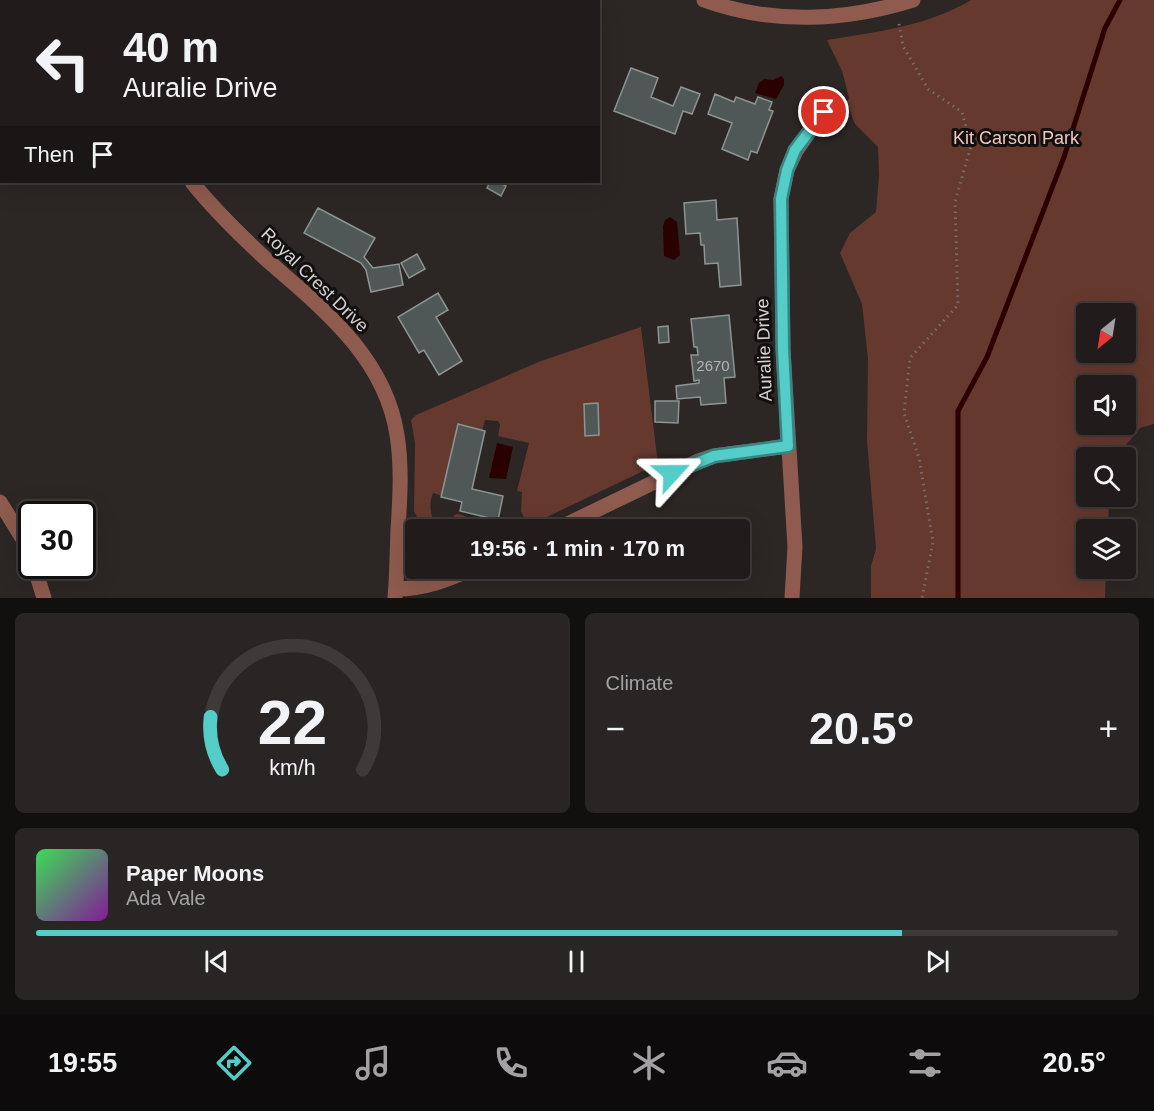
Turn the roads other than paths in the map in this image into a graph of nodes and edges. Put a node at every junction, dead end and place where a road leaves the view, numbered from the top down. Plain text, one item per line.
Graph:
1 (704, 0) edge
2 (914, 0) edge
3 (824, 112) dead end
4 (193, 183) edge
5 (788, 446) junction
6 (0, 502) edge
7 (578, 519) edge
8 (18, 531) edge
9 (38, 579) edge
10 (449, 579) edge
11 (396, 594) edge
12 (44, 598) edge
13 (792, 598) edge

1 - 2 street
3 - 5 street, Auralie Drive
4 - 11 street, Royal Crest Drive
5 - 7 street
5 - 13 street, Auralie Drive
6 - 8 street
9 - 12 street
10 - 11 street

